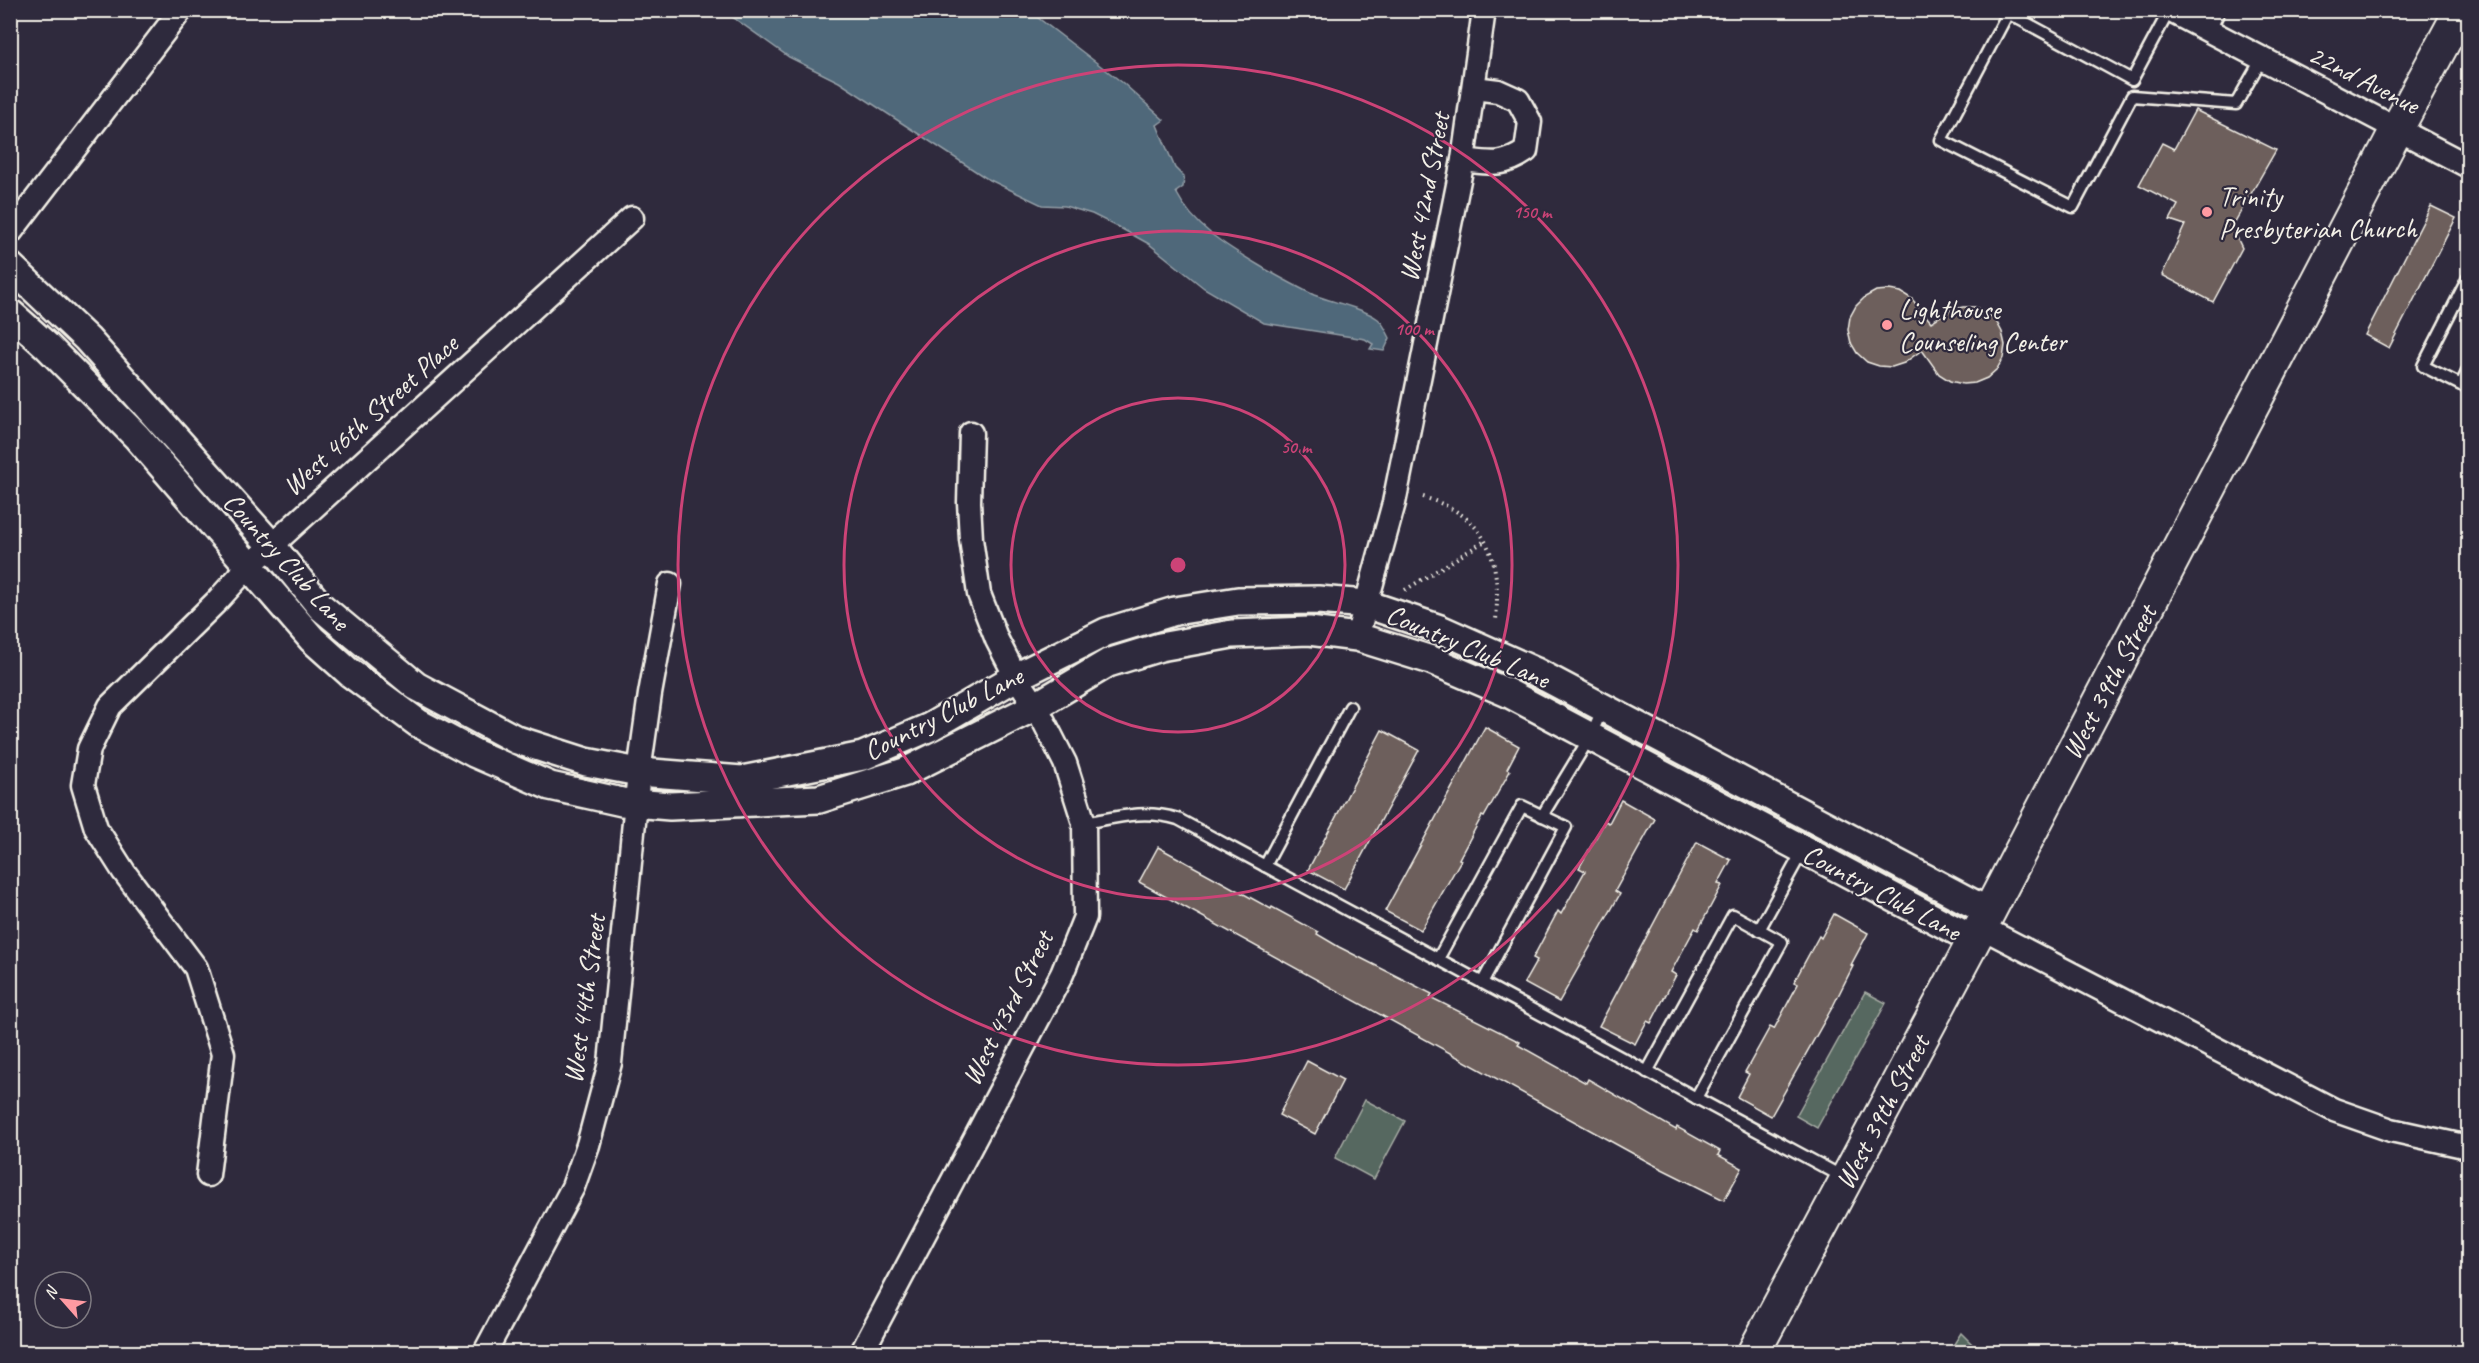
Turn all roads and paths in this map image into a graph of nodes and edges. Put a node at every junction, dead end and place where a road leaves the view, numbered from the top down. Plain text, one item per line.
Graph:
1 (181, 10) edge
2 (1484, 10) edge
3 (2220, 10) edge
4 (2461, 10) edge
5 (2169, 11) edge
6 (2209, 33) junction
7 (2261, 60) junction
8 (1474, 88) junction
9 (2397, 129) junction
10 (1463, 160) junction
11 (2469, 166) edge
12 (632, 218) dead end
13 (10, 233) edge
14 (10, 266) edge
15 (2469, 278) edge
16 (10, 314) edge
17 (2469, 370) edge
18 (971, 433) dead end
19 (1423, 497) dead end
20 (1485, 541) junction
21 (271, 545) junction
22 (248, 567) junction
23 (670, 584) dead end
24 (1405, 590) dead end
25 (1366, 604) junction
26 (1496, 620) dead end
27 (1357, 637) junction
28 (1016, 677) junction
29 (1036, 706) junction
30 (1350, 707) dead end
31 (1603, 708) junction
32 (1590, 737) junction
33 (639, 772) junction
34 (637, 804) junction
35 (1542, 816) junction
36 (1084, 823) junction
37 (1803, 850) junction
38 (1265, 866) junction
39 (1981, 926) junction
40 (1759, 930) junction
41 (1438, 959) junction
42 (1482, 983) junction
43 (1647, 1072) junction
44 (1696, 1098) junction
45 (2469, 1147) edge
46 (208, 1174) dead end
47 (1846, 1179) junction
48 (489, 1351) edge
49 (862, 1353) edge
50 (1754, 1353) edge

1 - 13 street
2 - 8 street, West 42nd Street
3 - 6 lane
4 - 9 main road, West 39th Street
5 - 6 street, 22nd Avenue
5 - 7 lane
6 - 7 street, 22nd Avenue
7 - 9 street, 22nd Avenue
8 - 10 street, West 42nd Street
8 - 10 street
9 - 11 street, 22nd Avenue
9 - 39 main road, West 39th Street
10 - 25 street, West 42nd Street
12 - 21 street, West 46th Street Place
14 - 21 street, Country Club Lane
15 - 17 lane
16 - 22 street, Country Club Lane
18 - 28 street, West 43rd Street
19 - 20 path
20 - 24 path
20 - 26 path
21 - 22 street, West 46th Street Place
21 - 33 street, Country Club Lane
22 - 34 street, Country Club Lane
22 - 46 street, West 46th Street Place
23 - 33 street, West 44th Street
25 - 27 street, West 42nd Street
25 - 28 street, Country Club Lane
25 - 31 street, Country Club Lane
27 - 29 street, Country Club Lane
27 - 32 street, Country Club Lane
28 - 29 street, West 43rd Street
28 - 33 street, Country Club Lane
29 - 34 street, Country Club Lane
29 - 36 street, West 43rd Street
30 - 38 lane
31 - 32 lane
31 - 39 street, Country Club Lane
32 - 35 lane
32 - 37 street, Country Club Lane
33 - 34 street, West 44th Street
34 - 48 street, West 44th Street
35 - 41 lane
35 - 42 lane
36 - 38 lane
36 - 49 street, West 43rd Street
37 - 39 street, Country Club Lane
37 - 40 lane
38 - 41 lane
39 - 45 street, Country Club Lane
39 - 47 main road, West 39th Street
40 - 43 lane
40 - 44 lane
41 - 42 lane
42 - 43 lane
43 - 44 lane
44 - 47 lane
47 - 50 main road, West 39th Street

